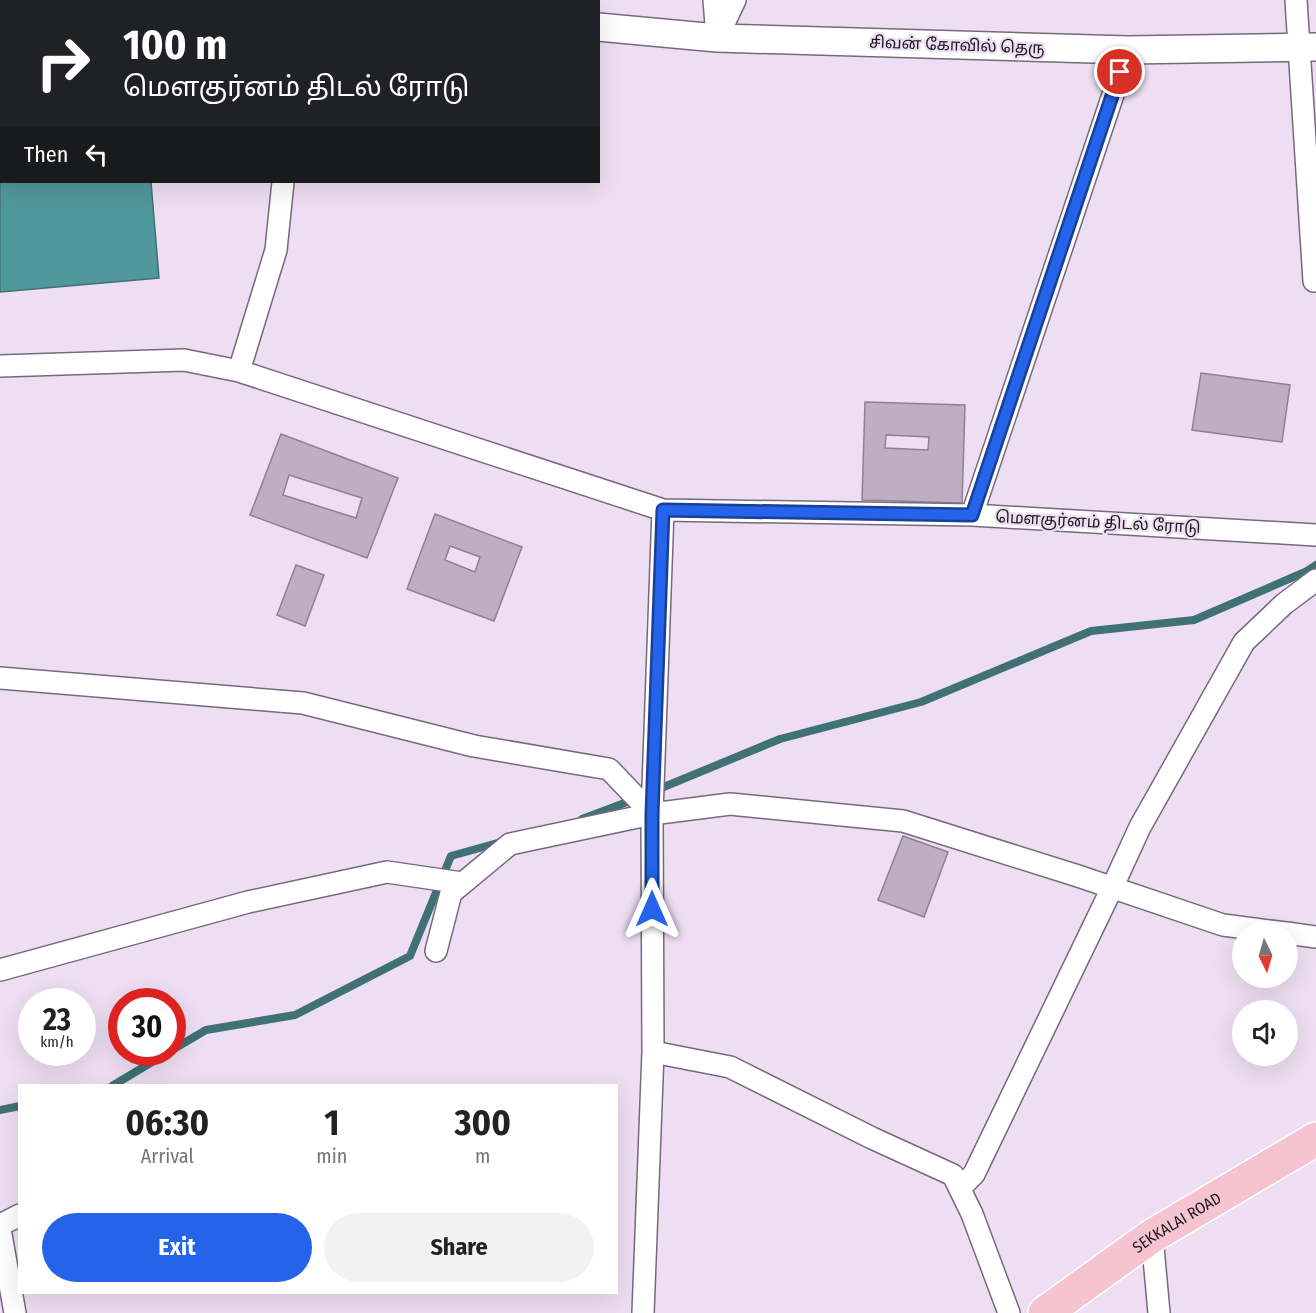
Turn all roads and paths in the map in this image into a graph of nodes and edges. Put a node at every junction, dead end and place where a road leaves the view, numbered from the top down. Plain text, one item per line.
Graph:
1 (714, 0) edge
2 (735, 0) edge
3 (1296, 0) edge
4 (600, 27) edge
5 (717, 38) junction
6 (1307, 47) edge
7 (1128, 50) junction
8 (284, 183) edge
9 (1316, 281) edge
10 (0, 366) edge
11 (239, 371) junction
12 (663, 510) junction
13 (972, 515) junction
14 (1316, 535) edge
15 (1316, 580) edge
16 (0, 678) edge
17 (652, 814) junction
18 (462, 883) junction
19 (1112, 888) junction
20 (1232, 926) edge
21 (1298, 935) edge
22 (1316, 937) edge
23 (436, 951) dead end
24 (0, 970) edge
25 (653, 1052) junction
26 (1316, 1139) edge
27 (960, 1188) junction
28 (18, 1216) edge
29 (0, 1227) edge
30 (1152, 1236) junction
31 (15, 1313) edge
32 (643, 1313) edge
33 (1009, 1313) edge
34 (1045, 1313) edge
35 (1159, 1313) edge

1 - 5 street
2 - 5 street
3 - 6 street
4 - 5 street, சிவன் கோவில் தெரு
5 - 7 street, சிவன் கோவில் தெரு
6 - 7 street, சிவன் கோவில் தெரு
6 - 9 street
7 - 13 street
8 - 11 street
10 - 11 street, மௌகுர்னம் திடல் ரோடு
11 - 12 street, மௌகுர்னம் திடல் ரோடு
12 - 13 street, மௌகுர்னம் திடல் ரோடு
12 - 17 street
13 - 14 street, மௌகுர்னம் திடல் ரோடு
15 - 19 street
16 - 17 street
17 - 18 street
17 - 19 street
17 - 25 street
18 - 23 street
18 - 24 street
19 - 20 street
19 - 27 street
21 - 22 street
25 - 27 street
25 - 32 street
26 - 30 main road, SEKKALAI ROAD
27 - 33 street
28 - 29 street
29 - 31 street
30 - 34 main road, SEKKALAI ROAD
30 - 35 street

